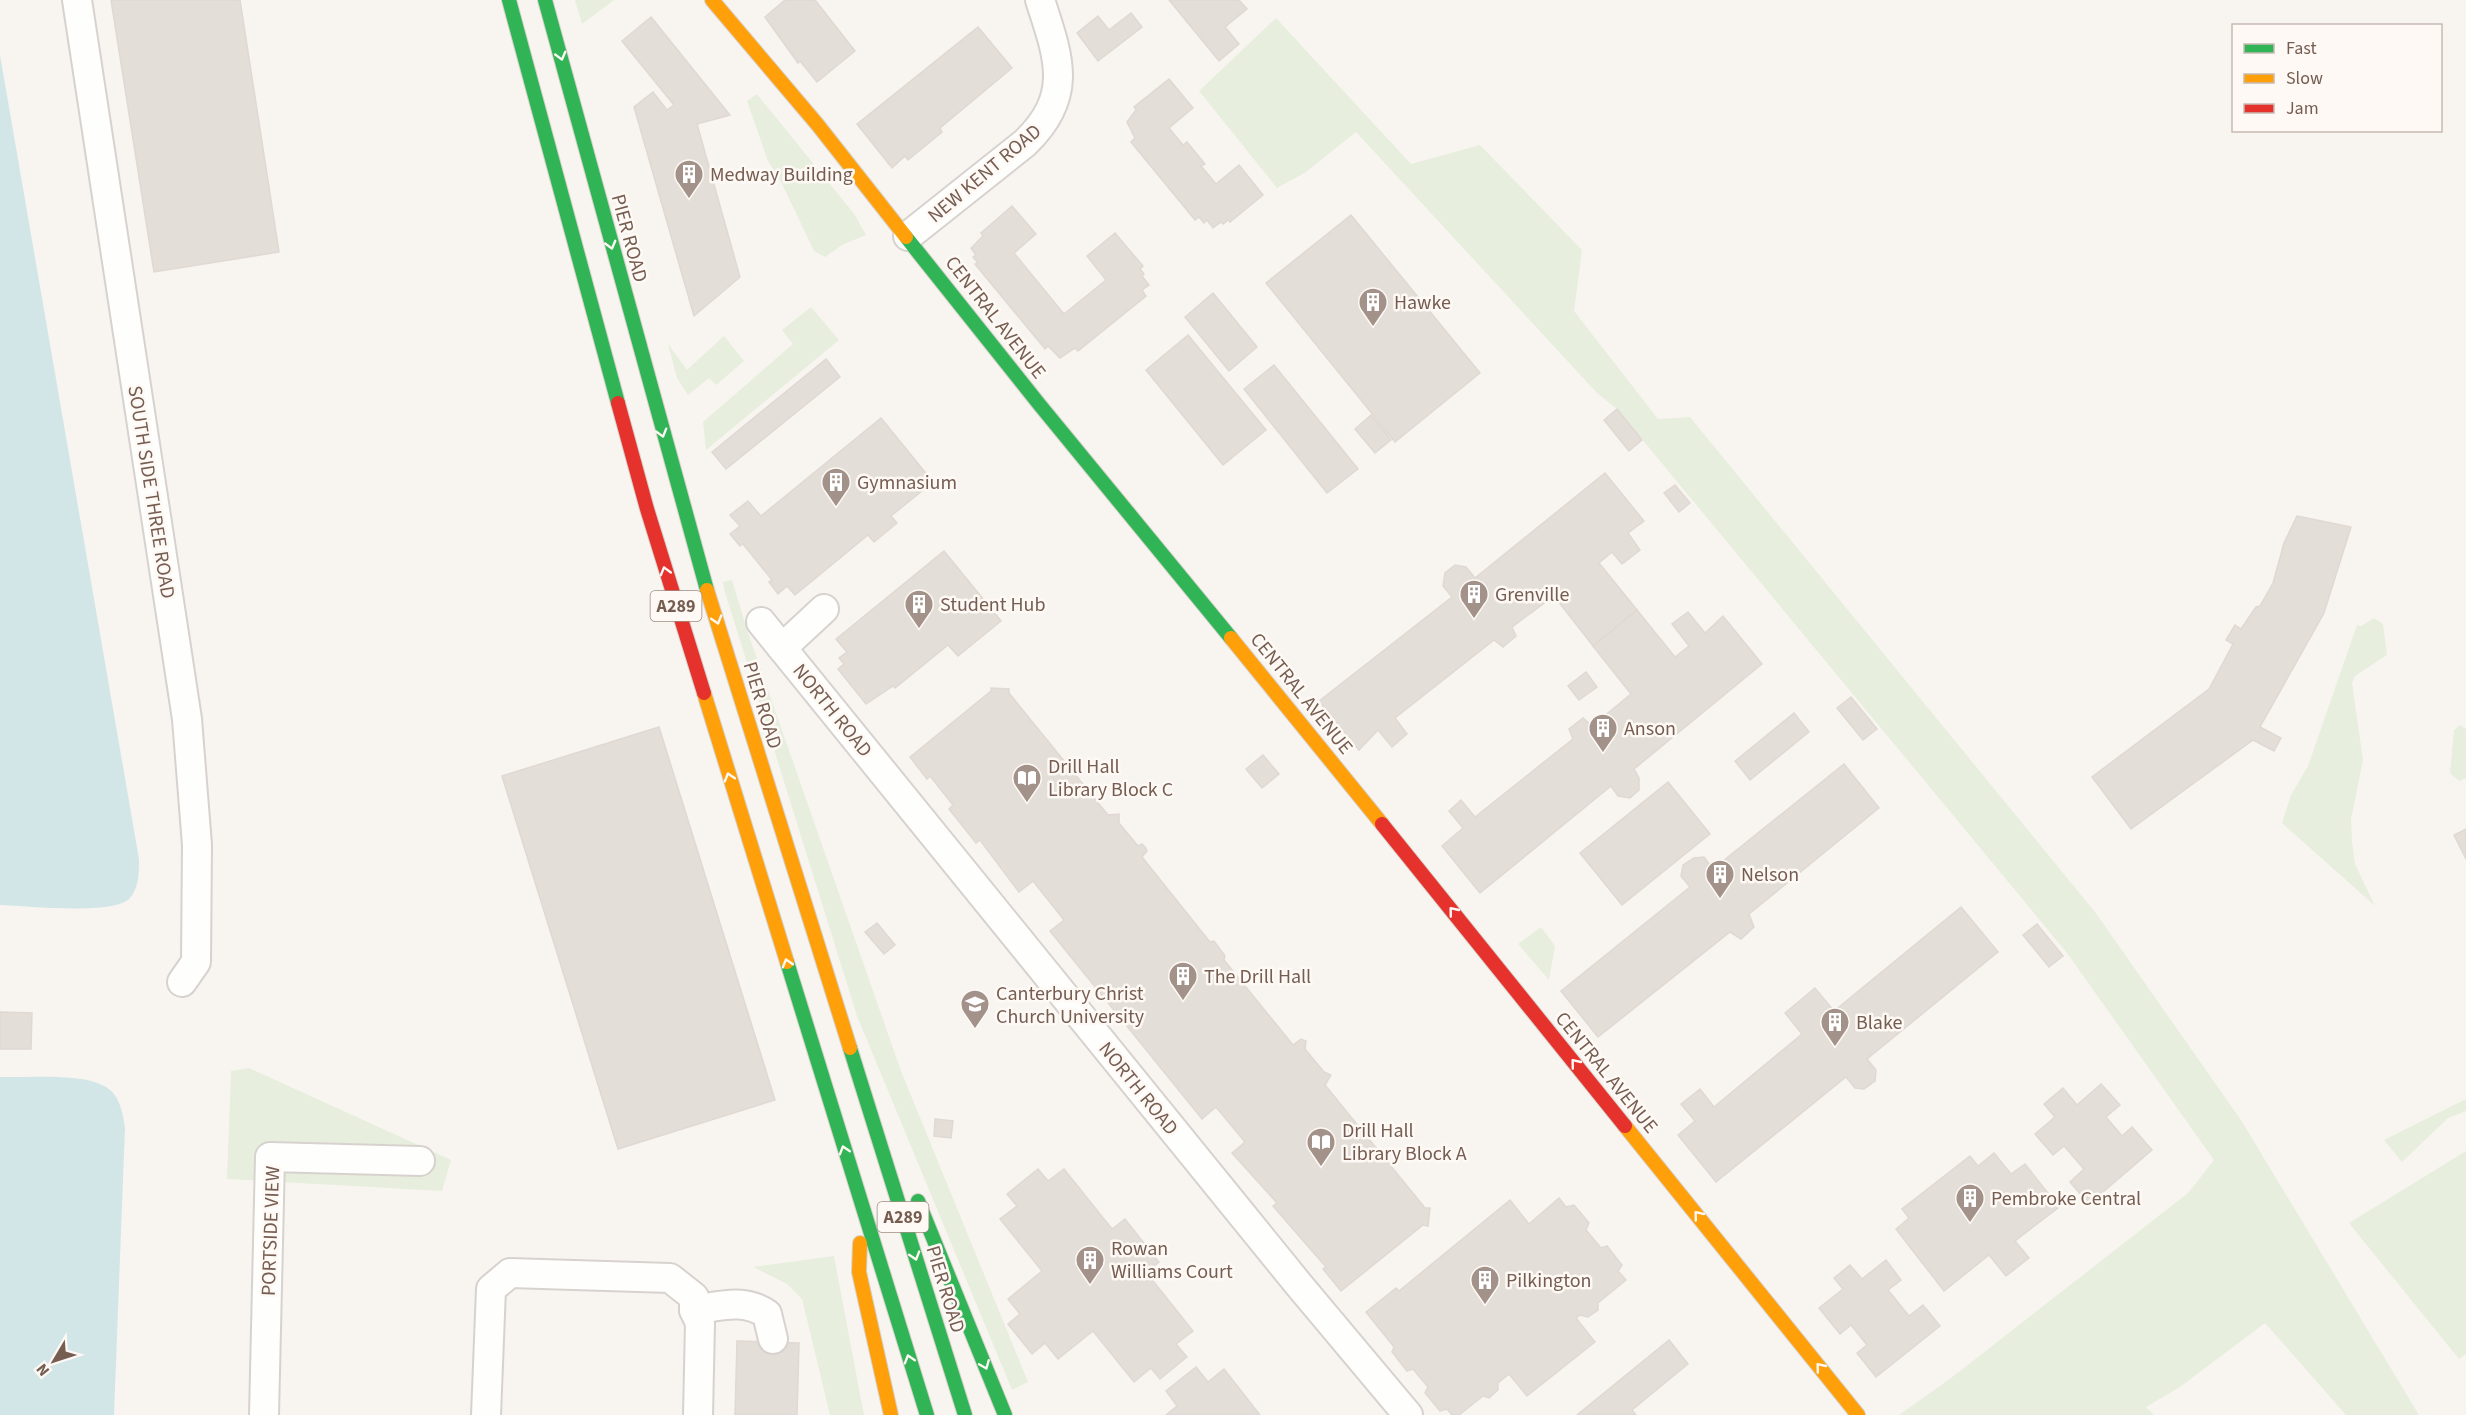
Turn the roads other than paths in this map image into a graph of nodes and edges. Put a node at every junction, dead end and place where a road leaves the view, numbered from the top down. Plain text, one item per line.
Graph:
1 (77, 0) edge
2 (509, 0) edge
3 (545, 0) edge
4 (712, 0) edge
5 (1040, 0) edge
6 (908, 236) junction
7 (824, 609) dead end
8 (761, 622) dead end
9 (782, 648) junction
10 (182, 982) dead end
11 (841, 1020) junction
12 (420, 1161) dead end
13 (901, 1162) dead end
14 (910, 1184) dead end
15 (861, 1206) junction
16 (694, 1310) junction
17 (773, 1339) dead end
18 (1857, 1414) edge
19 (264, 1415) edge
20 (486, 1415) edge
21 (698, 1415) edge
22 (891, 1415) edge
23 (927, 1415) edge
24 (965, 1415) edge
25 (1005, 1415) edge
26 (1408, 1415) edge

1 - 10 street, SOUTH SIDE THREE ROAD
15 -> 2 main road, A289
3 -> 11 main road, PIER ROAD / A289
4 - 6 main road, CENTRAL AVENUE
5 - 6 street, NEW KENT ROAD
18 -> 6 main road, CENTRAL AVENUE
7 - 9 street, NORTH ROAD
8 - 9 street, NORTH ROAD
9 - 26 street, NORTH ROAD
11 - 13 main road
11 -> 24 main road, PIER ROAD / A289
12 - 19 street, PORTSIDE VIEW
14 -> 25 main road
15 - 22 main road
23 -> 15 main road, A289
16 - 17 street
16 - 20 street
16 - 21 street

